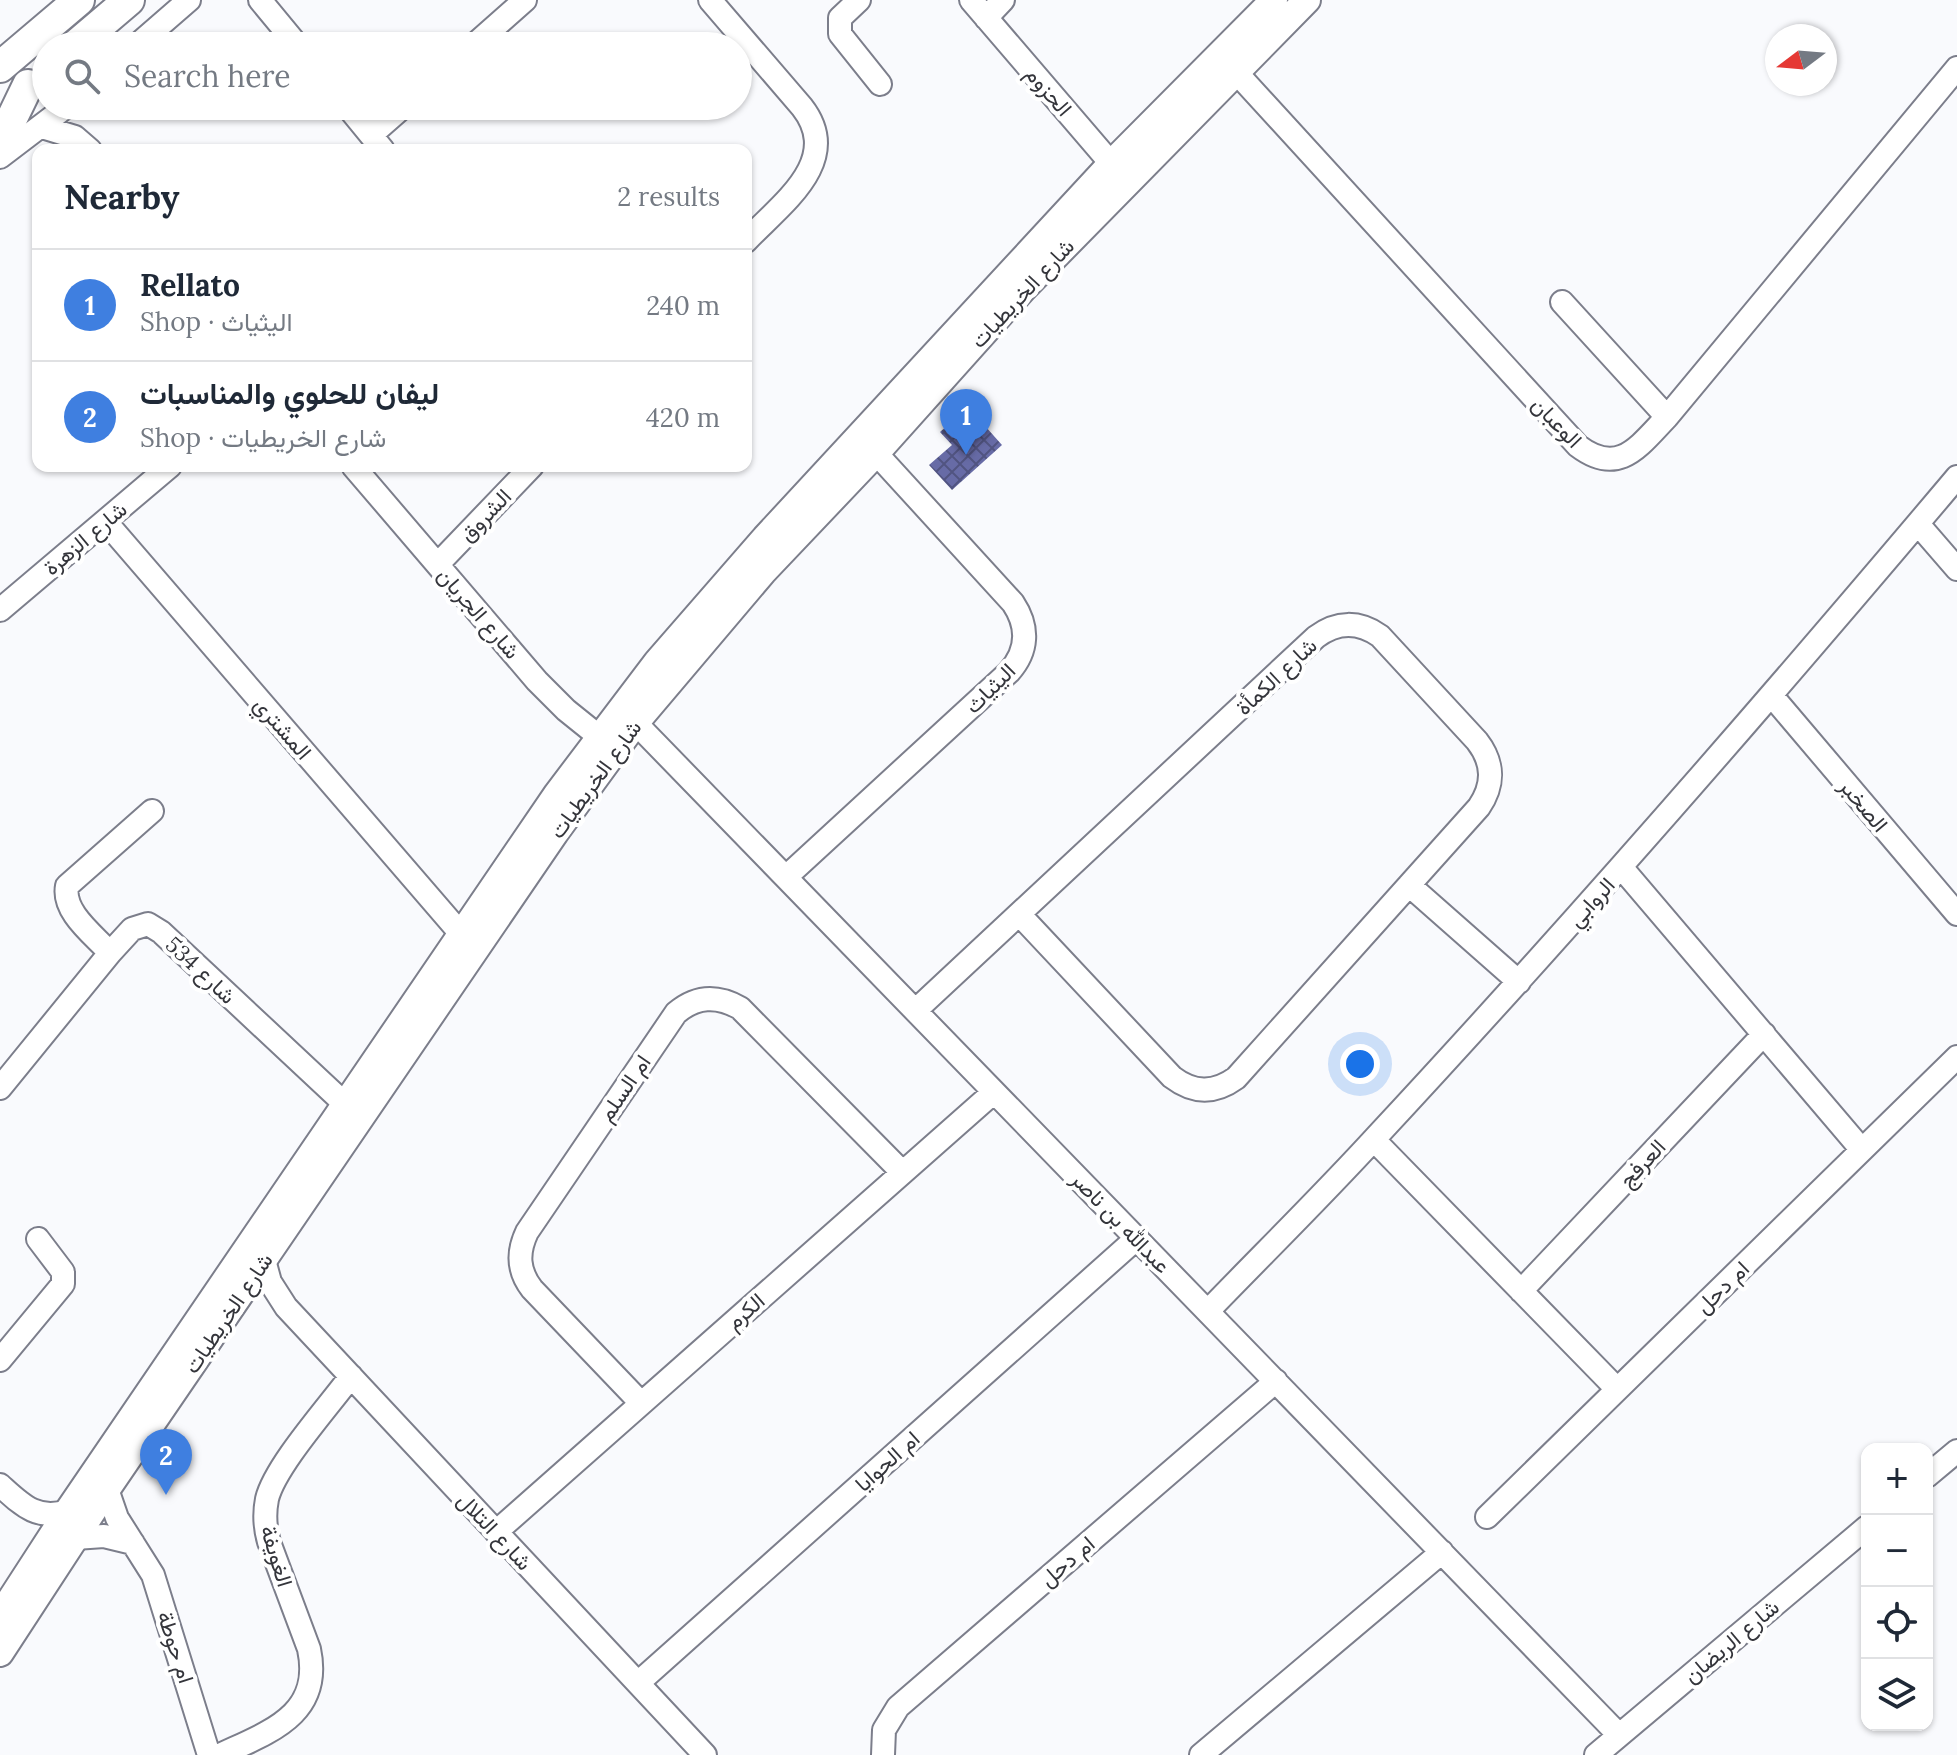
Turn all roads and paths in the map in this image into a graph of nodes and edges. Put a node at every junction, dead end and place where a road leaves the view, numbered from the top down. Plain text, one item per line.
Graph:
1 (79, 0) edge
2 (129, 0) edge
3 (189, 0) edge
4 (260, 0) edge
5 (525, 0) edge
6 (859, 0) edge
7 (971, 0) edge
8 (1003, 0) edge
9 (1274, 0) edge
10 (1307, 0) edge
11 (718, 3) edge
12 (986, 18) junction
13 (41, 32) edge
14 (91, 32) edge
15 (152, 32) edge
16 (286, 32) edge
17 (489, 32) edge
18 (741, 32) edge
19 (32, 40) edge
20 (752, 45) edge
21 (1228, 63) junction
22 (0, 67) edge
23 (1957, 68) edge
24 (32, 82) edge
25 (880, 84) dead end
26 (32, 87) edge
27 (0, 110) edge
28 (50, 120) edge
29 (79, 120) edge
30 (358, 120) edge
31 (394, 120) edge
32 (42, 127) junction
33 (0, 143) edge
34 (377, 143) edge
35 (84, 144) edge
36 (86, 144) edge
37 (0, 157) edge
38 (1119, 173) junction
39 (752, 235) edge
40 (1562, 302) dead end
41 (1667, 417) junction
42 (868, 444) junction
43 (163, 472) edge
44 (358, 472) edge
45 (526, 472) edge
46 (1957, 477) edge
47 (105, 521) junction
48 (1918, 524) junction
49 (438, 564) junction
50 (1957, 569) edge
51 (0, 610) edge
52 (1772, 696) junction
53 (629, 715) junction
54 (608, 743) junction
55 (152, 811) dead end
56 (1621, 867) junction
57 (786, 877) junction
58 (1409, 885) junction
59 (1019, 914) junction
60 (1957, 914) edge
61 (462, 935) junction
62 (110, 953) junction
63 (1519, 982) junction
64 (916, 1010) junction
65 (1764, 1034) junction
66 (1957, 1057) edge
67 (0, 1088) edge
68 (994, 1092) junction
69 (346, 1105) junction
70 (1374, 1140) junction
71 (1862, 1150) junction
72 (902, 1172) junction
73 (1137, 1238) junction
74 (38, 1239) dead end
75 (264, 1260) junction
76 (1521, 1291) junction
77 (236, 1300) junction
78 (286, 1307) junction
79 (1208, 1311) junction
80 (0, 1360) edge
81 (351, 1376) junction
82 (1276, 1381) junction
83 (1617, 1389) junction
84 (641, 1403) junction
85 (1957, 1451) edge
86 (1933, 1471) edge
87 (0, 1485) edge
88 (107, 1489) junction
89 (28, 1510) junction
90 (68, 1511) junction
91 (1487, 1517) dead end
92 (496, 1532) junction
93 (1861, 1532) edge
94 (75, 1538) junction
95 (133, 1543) junction
96 (1442, 1552) junction
97 (39, 1555) junction
98 (0, 1616) edge
99 (0, 1653) edge
100 (638, 1683) junction
101 (1619, 1735) junction
102 (209, 1755) edge
103 (220, 1755) edge
104 (705, 1755) edge
105 (883, 1755) edge
106 (1201, 1755) edge
107 (1596, 1755) edge

1 - 13 main road
2 - 14 main road
3 - 15 street
4 - 16 street
5 - 17 street
6 - 25 street
7 - 12 street, الحزوم
8 - 12 street
9 - 21 street, شارع الخريطيات
10 - 21 street, شارع الخريطيات
11 - 18 street
12 - 38 street, الحزوم
19 - 22 main road
20 - 39 street
21 - 38 street, شارع الخريطيات
21 - 41 street, الوعبان
23 - 41 street, الوعبان
24 - 27 main road
26 - 33 main road
28 - 32 street
29 - 36 street
30 - 34 street
31 - 34 street
32 - 35 street
32 - 37 street
38 - 42 street, شارع الخريطيات
40 - 41 street
42 - 53 street, شارع الخريطيات
42 - 57 street, اليثياث
43 - 47 street, شارع الزهرة
44 - 49 street, شارع الجريان
45 - 49 street, الشروق
46 - 48 street, الروابي
47 - 51 street, شارع الزهرة
47 - 61 street, المشتري
48 - 50 street
48 - 52 street, الروابي
49 - 54 street, شارع الجريان
52 - 56 street, الروابي
52 - 60 street, الصخبر
53 - 54 street, شارع الخريطيات
53 - 57 street, عبدالله بن ناصر
54 - 61 street, شارع الخريطيات
54 - 75 street, شارع الخريطيات
55 - 62 street
56 - 63 street, الروابي
56 - 65 street
57 - 64 street, عبدالله بن ناصر
58 - 59 street, شارع الكمأة
58 - 59 street, شارع الكمأة
58 - 63 street
59 - 64 street, شارع الكمأة
61 - 69 street, شارع الخريطيات
62 - 67 street, شارع 534
62 - 69 street, شارع 534
63 - 70 street, الروابي
64 - 68 street, عبدالله بن ناصر
65 - 71 street
65 - 76 street, العرفج
66 - 71 street, ام دحل
68 - 72 street, الكرم
68 - 73 street, عبدالله بن ناصر
69 - 90 street, شارع الخريطيات
70 - 76 street
70 - 79 street, الروابي
71 - 83 street, ام دحل
72 - 84 street, الكرم
72 - 84 street, ام السلم
73 - 79 street, عبدالله بن ناصر
73 - 100 street, ام الحوايا
74 - 80 street
75 - 77 street, شارع الخريطيات
75 - 78 street, شارع التلال
76 - 83 street
77 - 78 street
77 - 88 street, شارع الخريطيات
78 - 81 street, شارع التلال
79 - 82 street, عبدالله بن ناصر
81 - 92 street, شارع التلال
81 - 103 street, الغويفة
82 - 96 street, عبدالله بن ناصر
82 - 105 street, ام دحل
83 - 91 street, ام دحل
84 - 92 street, الكرم
85 - 86 street
87 - 89 street
88 - 94 street, شارع الخريطيات
88 - 95 street, ام حوطة
89 - 90 street
89 - 97 street
90 - 97 street, شارع الخريطيات
92 - 100 street, شارع التلال
93 - 101 street, شارع الريضان
94 - 95 street
94 - 99 street, شارع الخريطيات
95 - 102 street, ام حوطة
96 - 101 street, عبدالله بن ناصر
96 - 106 street
97 - 98 street, شارع الخريطيات
100 - 104 street, شارع التلال
101 - 107 street, شارع الريضان

